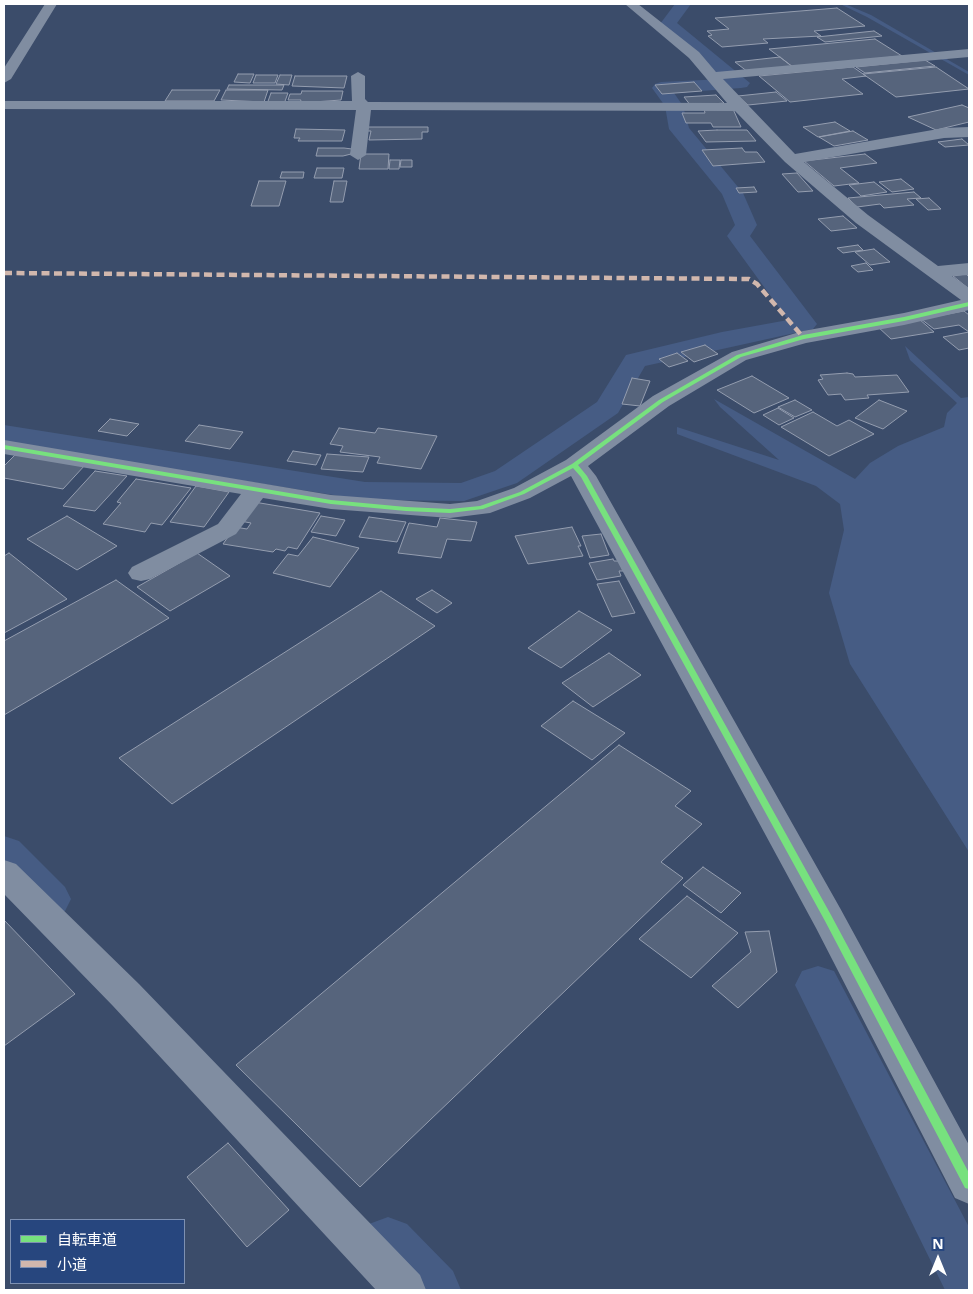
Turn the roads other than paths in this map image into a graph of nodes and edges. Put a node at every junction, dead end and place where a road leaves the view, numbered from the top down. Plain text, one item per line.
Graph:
1 (51, 4) edge
2 (631, 4) edge
3 (4, 46) edge
4 (23, 47) junction
5 (969, 53) edge
6 (358, 76) dead end
7 (4, 78) edge
8 (715, 78) junction
9 (735, 102) junction
10 (4, 105) edge
11 (364, 106) junction
12 (969, 132) edge
13 (358, 155) dead end
14 (792, 159) junction
15 (969, 269) edge
16 (933, 272) junction
17 (969, 297) edge
18 (969, 304) edge
19 (4, 447) edge
20 (574, 465) junction
21 (257, 489) junction
22 (141, 573) dead end
23 (4, 873) edge
24 (969, 1184) edge
25 (405, 1290) edge

1 - 4 street
2 - 8 street
3 - 4 street
4 - 7 street
5 - 8 street
6 - 11 street
8 - 9 street
9 - 11 street
9 - 14 street
10 - 11 street
11 - 13 street
12 - 14 street
14 - 16 street
15 - 16 street
16 - 17 street
18 - 20 street
19 - 21 street
20 - 21 street
20 - 24 street
21 - 22 street
23 - 25 street

